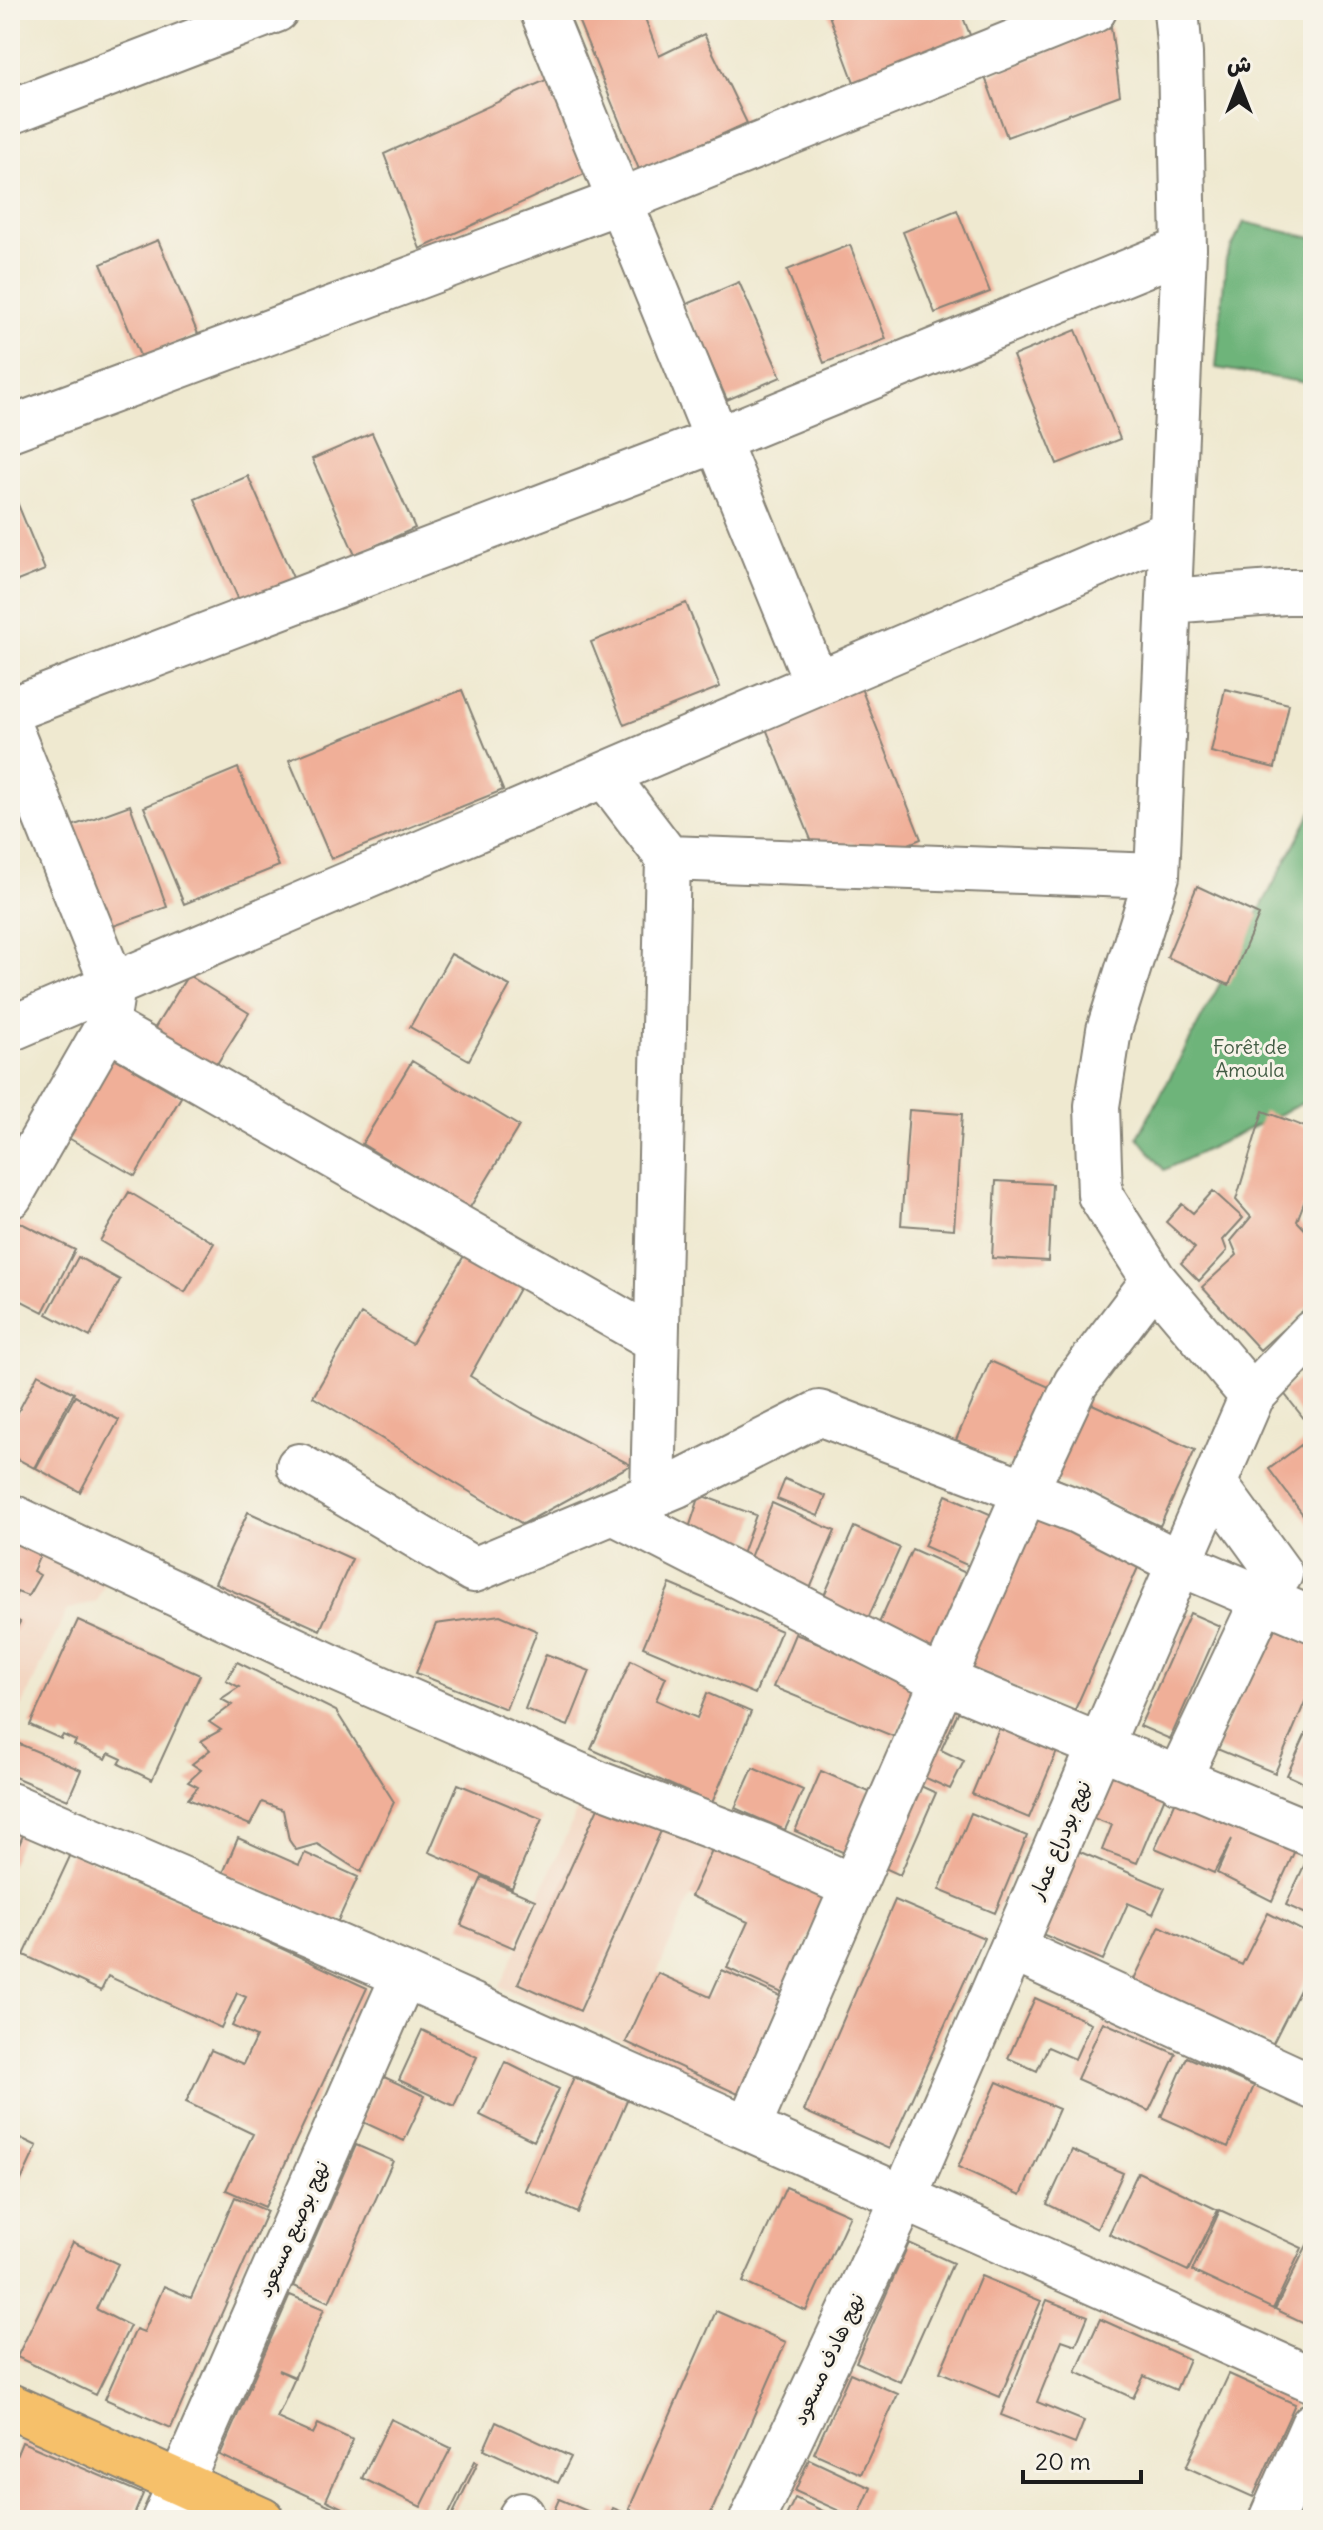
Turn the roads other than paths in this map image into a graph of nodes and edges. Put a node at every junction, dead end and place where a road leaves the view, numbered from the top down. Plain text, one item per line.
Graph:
1 (276, 10) edge
2 (542, 10) edge
3 (1094, 10) edge
4 (1176, 10) edge
5 (10, 112) edge
6 (620, 201) junction
7 (1184, 249) junction
8 (10, 429) edge
9 (717, 440) junction
10 (1172, 532) junction
11 (1313, 592) edge
12 (1169, 601) junction
13 (817, 684) junction
14 (10, 710) edge
15 (10, 729) edge
16 (605, 775) junction
17 (668, 858) junction
18 (1157, 876) junction
19 (110, 1006) junction
20 (10, 1029) edge
21 (10, 1196) edge
22 (1154, 1280) junction
23 (1313, 1332) edge
24 (656, 1340) junction
25 (1252, 1396) junction
26 (299, 1466) dead end
27 (1214, 1483) junction
28 (1026, 1490) junction
29 (634, 1504) junction
30 (10, 1516) edge
31 (1179, 1563) junction
32 (1286, 1583) edge
33 (1313, 1620) edge
34 (942, 1680) junction
35 (1100, 1747) junction
36 (1178, 1780) junction
37 (10, 1805) edge
38 (1313, 1835) edge
39 (853, 1887) junction
40 (1013, 1949) junction
41 (404, 1975) junction
42 (1313, 2087) edge
43 (748, 2128) junction
44 (904, 2198) junction
45 (1313, 2380) edge
46 (10, 2406) edge
47 (1313, 2425) edge
48 (172, 2502) edge
49 (262, 2520) edge
50 (752, 2520) edge
51 (1271, 2520) edge

1 - 5 street
2 - 6 street
3 - 6 street
4 - 7 street
6 - 8 street
6 - 9 street
7 - 9 street
7 - 10 street
9 - 13 street
9 - 14 street
10 - 12 street
10 - 13 street
11 - 12 street
12 - 18 street
13 - 16 street
15 - 19 street
16 - 17 street
16 - 19 street
17 - 18 street
17 - 24 street
18 - 22 street
19 - 20 street
19 - 21 street
19 - 24 street
22 - 25 street
22 - 28 street
23 - 25 street
24 - 29 street
25 - 27 street, نهج بودراع عمار
26 - 29 street
27 - 31 street, نهج بودراع عمار
27 - 32 street
28 - 29 street
28 - 31 street
28 - 34 street
29 - 34 street
30 - 39 street
31 - 32 street
31 - 35 street, نهج بودراع عمار
32 - 33 street
32 - 36 street
34 - 35 street
34 - 39 street
35 - 36 street
35 - 40 street, نهج بودراع عمار
36 - 38 street
37 - 41 street
39 - 43 street
40 - 42 street
40 - 44 street, نهج بودراع عمار
41 - 43 street
41 - 48 street, نهج بوصبع مسعود
43 - 44 street
44 - 45 street
44 - 50 street, نهج هادف مسعود
46 - 48 main road
47 - 51 street
48 - 49 main road

